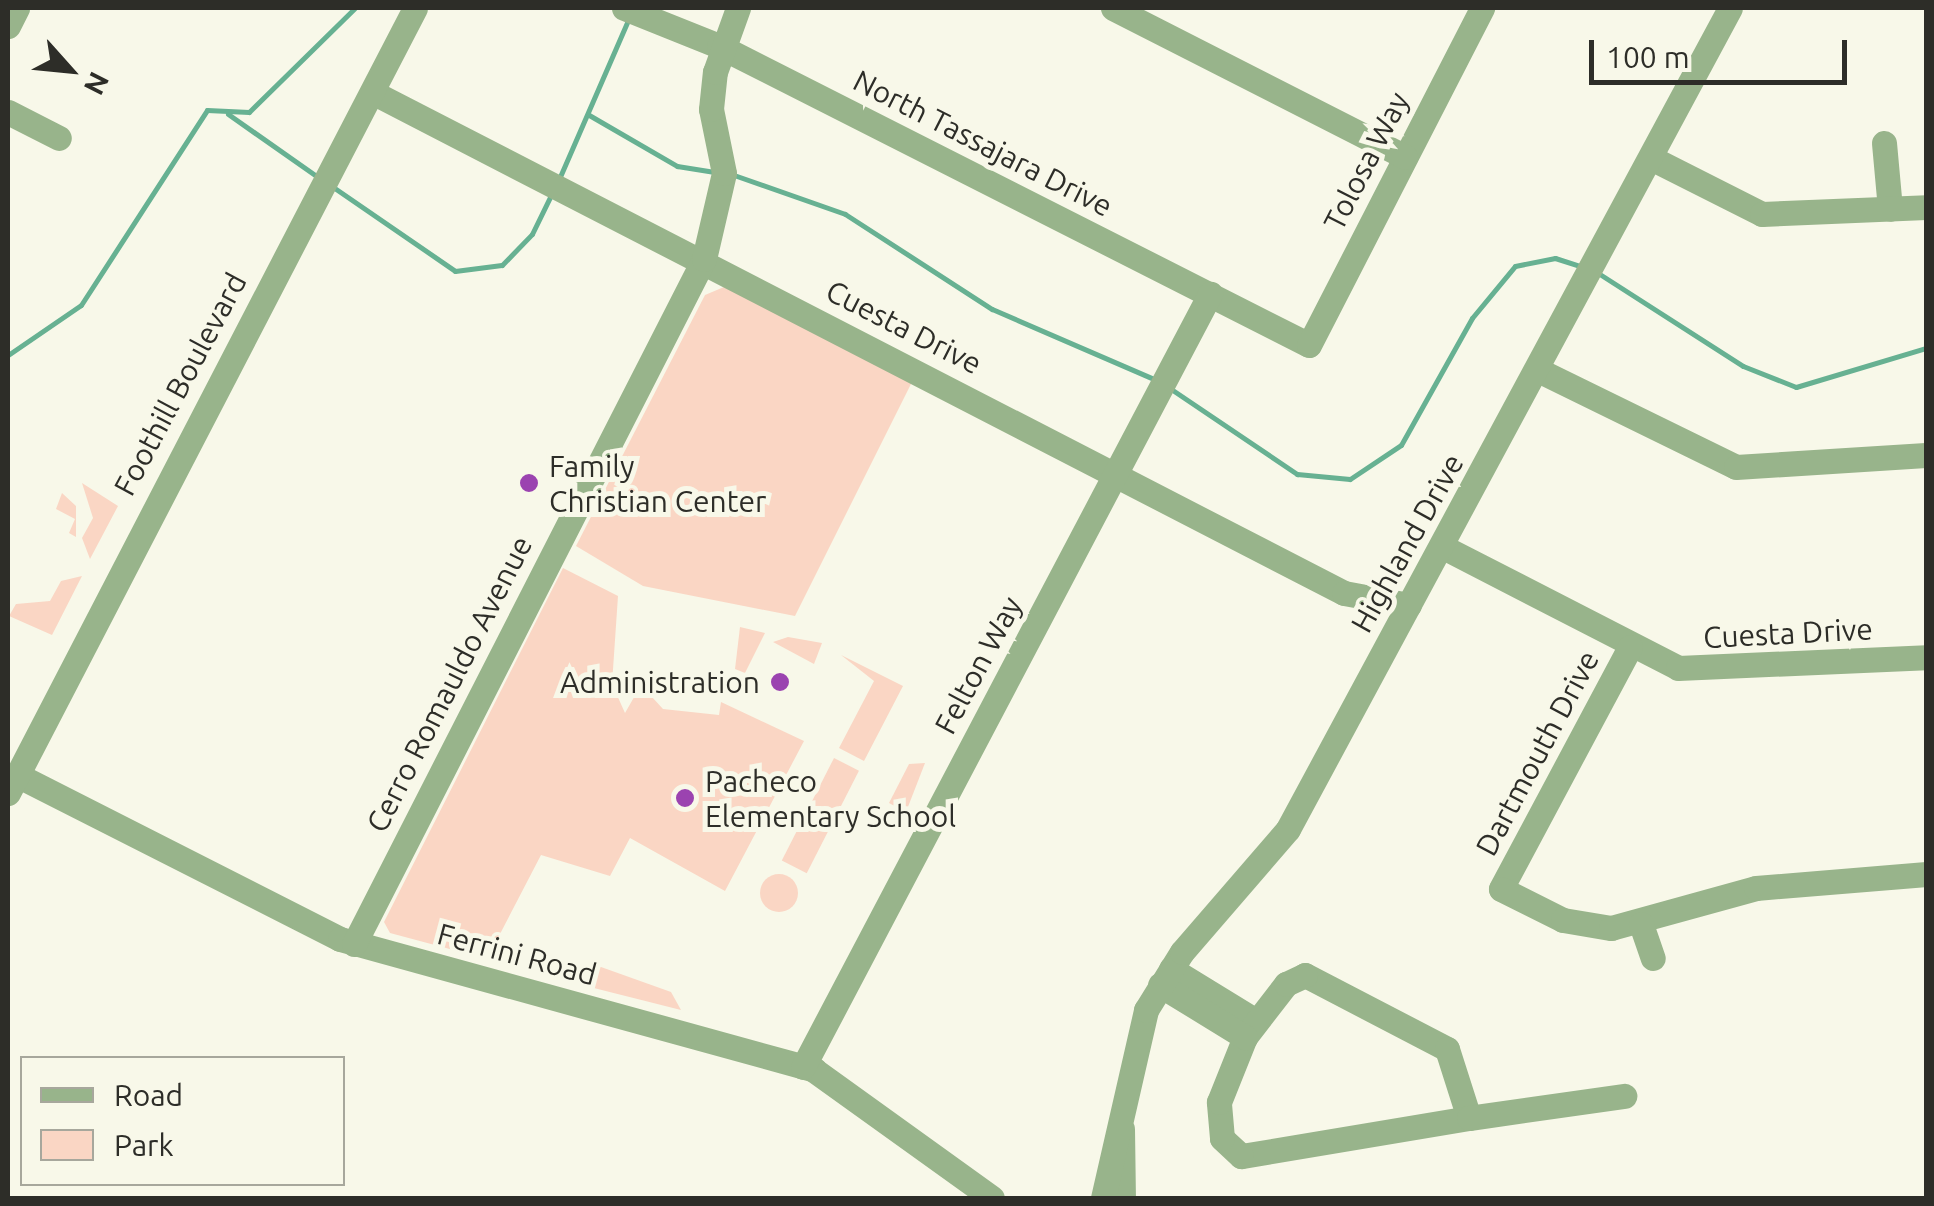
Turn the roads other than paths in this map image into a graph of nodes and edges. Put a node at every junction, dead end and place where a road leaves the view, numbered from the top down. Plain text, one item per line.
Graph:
1 (17, 8) edge
2 (415, 8) edge
3 (624, 8) edge
4 (738, 8) edge
5 (1113, 8) edge
6 (1482, 8) edge
7 (1730, 8) edge
8 (8, 26) edge
9 (719, 46) junction
10 (374, 93) junction
11 (8, 112) edge
12 (59, 138) dead end
13 (1884, 143) dead end
14 (1405, 157) junction
15 (1651, 158) junction
16 (1926, 206) edge
17 (1890, 209) junction
18 (704, 260) junction
19 (1210, 294) junction
20 (1309, 345) joint
21 (1538, 370) junction
22 (1926, 455) edge
23 (1116, 474) junction
24 (1443, 547) junction
25 (1409, 605) junction
26 (1630, 647) junction
27 (1926, 656) edge
28 (12, 784) edge
29 (1926, 874) edge
30 (1641, 924) junction
31 (354, 944) junction
32 (1654, 958) dead end
33 (1166, 977) junction
34 (1250, 1029) junction
35 (803, 1066) junction
36 (1121, 1092) junction
37 (1624, 1096) dead end
38 (1469, 1118) junction
39 (992, 1198) edge
40 (1103, 1198) edge
41 (1124, 1198) edge

1 - 8 street
2 - 10 street, Foothill Boulevard
3 - 9 street, North Tassajara Drive
4 - 9 street, Cerro Romauldo Avenue
5 - 14 street
6 - 14 street, Tolosa Way
7 - 15 street, Highland Drive
9 - 18 street, Cerro Romauldo Avenue
9 - 19 street, North Tassajara Drive
10 - 18 street, Cuesta Drive
10 - 28 street, Foothill Boulevard
11 - 12 street
13 - 17 street
14 - 20 street, Tolosa Way
15 - 17 street
15 - 21 street, Highland Drive
16 - 17 street
18 - 23 street, Cuesta Drive
18 - 31 street, Cerro Romauldo Avenue
19 - 20 street, North Tassajara Drive
19 - 23 street, Felton Way
21 - 22 street
21 - 24 street, Highland Drive
23 - 25 street, Cuesta Drive
23 - 35 street, Felton Way
24 - 25 street, Highland Drive
24 - 26 street, Cuesta Drive
25 - 33 street, Highland Drive
26 - 27 street, Cuesta Drive
26 - 30 street, Dartmouth Drive
28 - 31 street, Ferrini Road
29 - 30 street
30 - 32 street
31 - 35 street, Ferrini Road
33 - 34 street
33 - 36 street, Highland Drive
34 - 38 street
34 - 38 street
35 - 39 street, Ferrini Road
36 - 40 street, Highland Drive
36 - 41 street, Highland Drive
37 - 38 street

